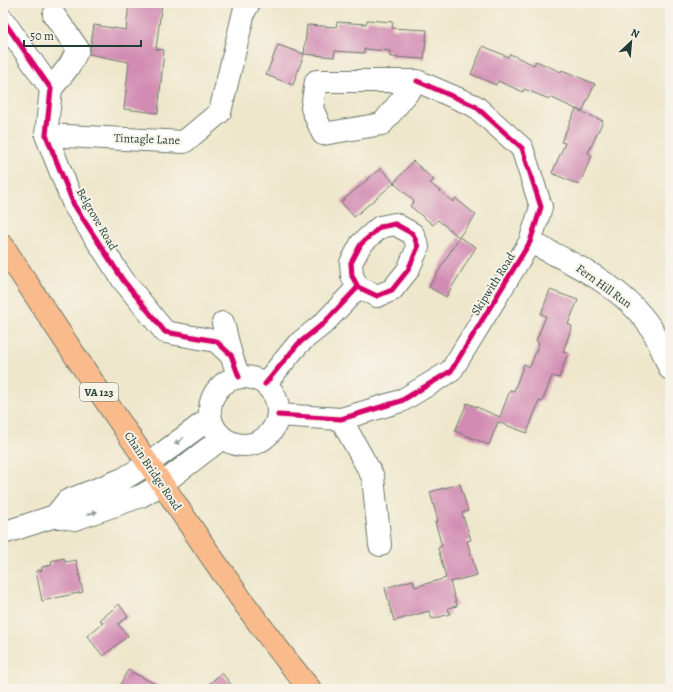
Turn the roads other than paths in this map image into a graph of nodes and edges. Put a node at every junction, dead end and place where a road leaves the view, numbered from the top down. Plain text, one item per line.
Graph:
1 (249, 3) edge
2 (54, 15) dead end
3 (3, 20) edge
4 (417, 81) dead end
5 (51, 89) junction
6 (46, 135) junction
7 (530, 242) junction
8 (3, 246) edge
9 (358, 287) dead end
10 (223, 323) dead end
11 (231, 355) junction
12 (670, 369) edge
13 (238, 377) junction
14 (265, 384) junction
15 (278, 415) junction
16 (210, 418) junction
17 (341, 419) junction
18 (222, 438) junction
19 (148, 464) junction
20 (162, 484) junction
21 (55, 516) junction
22 (3, 533) edge
23 (380, 545) dead end
24 (310, 689) edge

1 - 6 street, Tintagle Lane
2 - 5 street
3 - 5 street
4 - 7 street, Skipwith Road
5 - 6 street, Belgrove Road
6 - 11 street, Belgrove Road
7 - 12 street, Fern Hill Run
7 - 17 street, Skipwith Road
8 - 19 main road, Chain Bridge Road / VA 123
9 - 14 street
10 - 11 street
11 - 13 street, Belgrove Road
13 - 14 street
13 - 16 street
14 - 15 street
15 - 17 street, Skipwith Road
15 - 18 street
16 - 18 street
16 -> 19 street
17 - 23 street
18 - 20 street
19 - 20 main road, Chain Bridge Road / VA 123
19 - 21 street
21 -> 20 street
20 - 24 main road, Chain Bridge Road / VA 123
21 - 22 street

